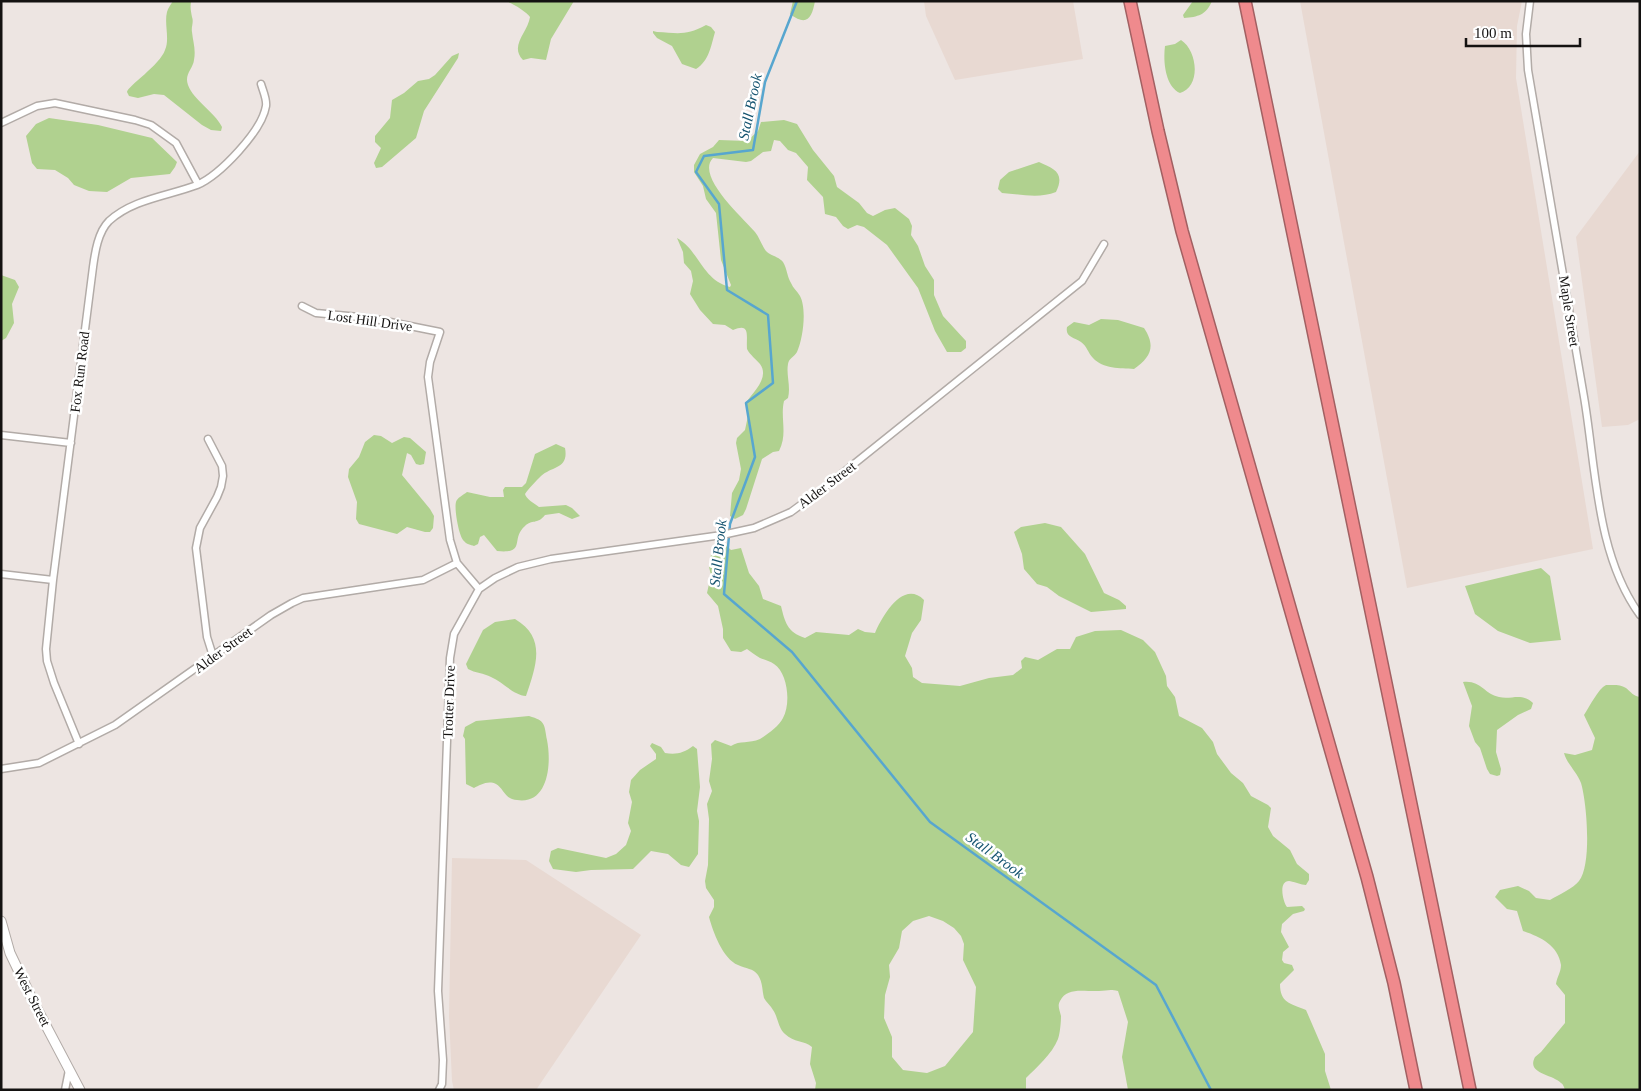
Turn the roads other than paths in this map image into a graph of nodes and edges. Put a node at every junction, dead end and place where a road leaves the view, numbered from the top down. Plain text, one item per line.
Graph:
1 (1130, 1) edge
2 (1245, 1) edge
3 (1530, 1) edge
4 (261, 84) dead end
5 (1, 123) edge
6 (198, 184) junction
7 (1104, 244) dead end
8 (302, 306) dead end
9 (1, 435) edge
10 (208, 439) dead end
11 (71, 443) junction
12 (457, 563) junction
13 (1, 574) edge
14 (53, 580) junction
15 (478, 589) junction
16 (1640, 614) edge
17 (213, 656) junction
18 (79, 744) junction
19 (1, 769) edge
20 (1, 921) edge
21 (70, 1070) junction
22 (65, 1090) edge
23 (80, 1090) edge
24 (440, 1090) edge
25 (1416, 1090) edge
26 (1470, 1090) edge

1 - 25 highway
2 - 26 highway
3 - 16 street, Maple Street
4 - 6 street, Fox Run Road
5 - 6 street
6 - 11 street, Fox Run Road
7 - 15 street, Alder Street
8 - 12 street, Lost Hill Drive
9 - 11 street
10 - 17 street
11 - 14 street, Fox Run Road
12 - 15 street
12 - 17 street, Alder Street
13 - 14 street
14 - 18 street, Fox Run Road
15 - 24 street, Trotter Drive
17 - 18 street, Alder Street
18 - 19 street, Alder Street
20 - 21 street, West Street
21 - 22 street
21 - 23 street, West Street

